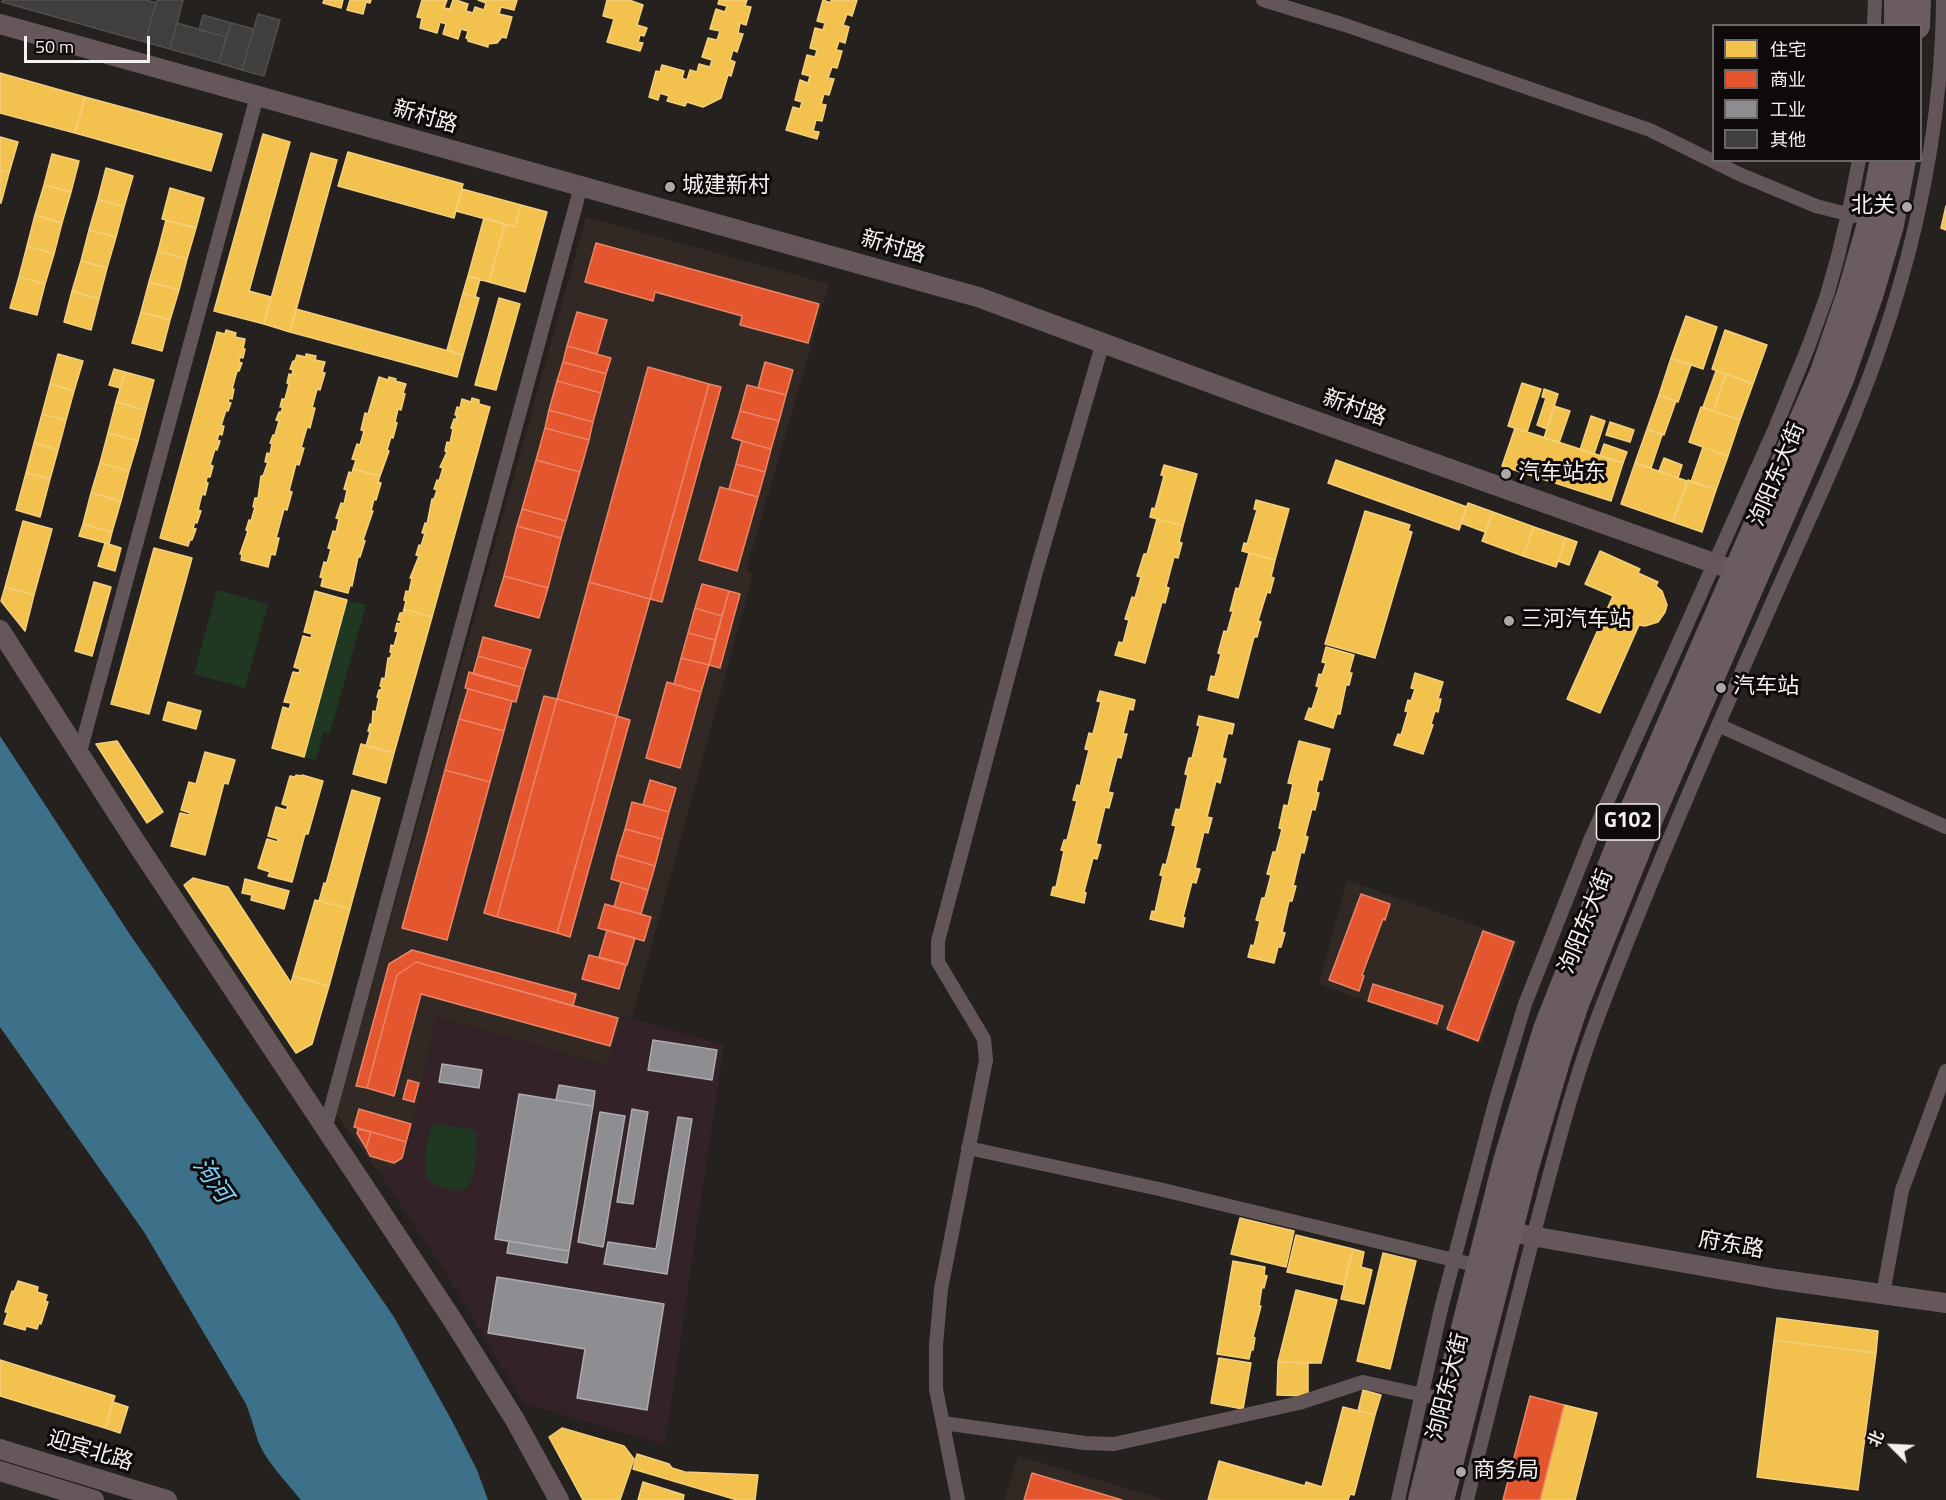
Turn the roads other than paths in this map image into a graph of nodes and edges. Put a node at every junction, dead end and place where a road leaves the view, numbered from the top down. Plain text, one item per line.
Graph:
1 (1263, 0) edge
2 (1875, 0) edge
3 (1897, 0) edge
4 (1918, 0) edge
5 (1943, 0) edge
6 (0, 24) edge
7 (1874, 24) edge
8 (1897, 24) edge
9 (1917, 24) edge
10 (257, 96) junction
11 (1712, 161) edge
12 (1715, 162) edge
13 (1858, 162) edge
14 (1882, 162) edge
15 (1903, 162) edge
16 (581, 186) junction
17 (1859, 218) junction
18 (1103, 342) junction
19 (1735, 571) junction
20 (0, 630) edge
21 (1718, 725) junction
22 (79, 756) junction
23 (1946, 827) edge
24 (1946, 1071) edge
25 (326, 1126) junction
26 (968, 1148) junction
27 (1521, 1234) junction
28 (1453, 1260) junction
29 (1479, 1266) junction
30 (1883, 1294) junction
31 (1946, 1303) edge
32 (1434, 1397) junction
33 (943, 1423) junction
34 (0, 1449) edge
35 (0, 1471) edge
36 (94, 1500) edge
37 (167, 1500) edge
38 (559, 1500) edge
39 (958, 1500) edge
40 (1398, 1500) edge
41 (1421, 1500) edge
42 (1441, 1500) edge
43 (1467, 1500) edge

1 - 11 street
2 - 7 street
3 - 8 highway
4 - 9 highway
5 - 21 street
6 - 10 street, 新村路
10 - 16 street, 新村路
10 - 22 street
12 - 17 street
13 - 17 street
14 - 17 highway, 泃阳东大街 / G102
15 - 19 highway, 泃阳东大街 / G102
16 - 18 street, 新村路
16 - 25 street
17 - 19 highway, 泃阳东大街 / G102
18 - 19 street, 新村路
18 - 26 street
19 - 27 highway, 泃阳东大街 / G102
19 - 28 street
19 - 29 highway, 泃阳东大街 / G102
20 - 22 street
21 - 23 street
21 - 27 street
22 - 25 street
24 - 30 street
25 - 38 street
26 - 28 street
26 - 33 street
27 - 30 street, 府东路
27 - 42 highway, 泃阳东大街 / G102
27 - 43 street
28 - 29 street
28 - 32 street
29 - 32 highway, 泃阳东大街 / G102
30 - 31 street, 府东路
32 - 33 street
32 - 40 street
32 - 41 highway, 泃阳东大街 / G102
33 - 39 street
34 - 37 street, 迎宾北路
35 - 36 street, 迎宾北路

